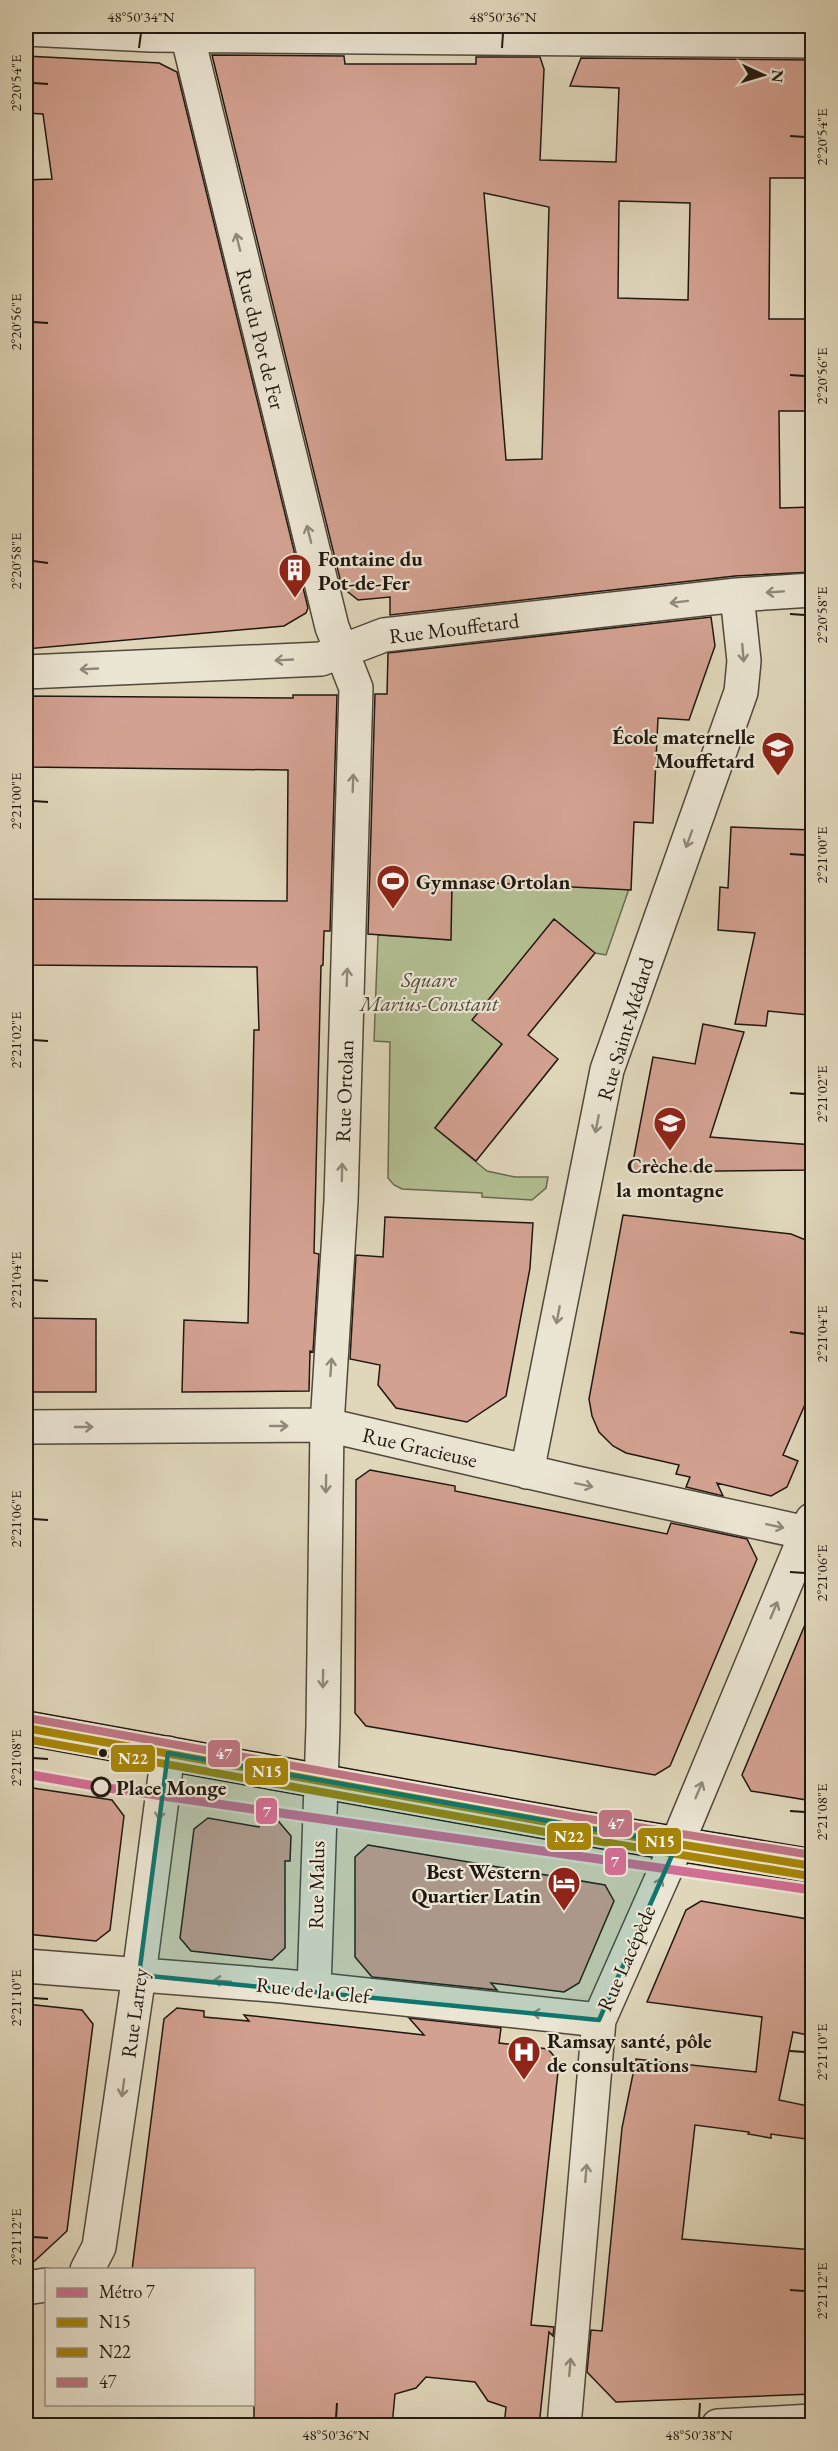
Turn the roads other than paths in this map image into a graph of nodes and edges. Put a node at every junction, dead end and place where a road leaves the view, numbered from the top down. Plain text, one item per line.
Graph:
1 (26, 29) edge
2 (186, 30) edge
3 (674, 32) edge
4 (813, 41) edge
5 (813, 590) edge
6 (737, 595) junction
7 (341, 651) junction
8 (26, 672) edge
9 (327, 1425) junction
10 (26, 1427) edge
11 (527, 1472) junction
12 (810, 1527) edge
13 (26, 1728) edge
14 (168, 1753) junction
15 (320, 1780) junction
16 (676, 1844) junction
17 (813, 1866) edge
18 (26, 1966) edge
19 (139, 1975) junction
20 (314, 1989) junction
21 (599, 2020) junction
22 (88, 2268) edge
23 (45, 2285) edge
24 (26, 2288) edge
25 (813, 2421) edge
26 (564, 2426) edge
27 (718, 2426) edge

1 - 2 street
2 - 3 street
7 -> 2 street, Rue du Pot de Fer
3 - 4 street
5 -> 6 street, Rue Mouffetard
6 -> 7 street, Rue Mouffetard
6 -> 11 street, Rue Saint-Médard
7 -> 8 street, Rue Mouffetard
9 -> 7 street, Rue Ortolan
10 -> 9 street, Rue Gracieuse
9 - 11 street, Rue Gracieuse
9 -> 15 street
11 -> 12 street, Rue Gracieuse
16 -> 12 street, Rue Lacépède
13 - 14 street
14 - 15 street
14 -> 19 street, Rue Larrey
15 - 16 street
15 - 20 street, Rue Malus
16 - 17 street
21 -> 16 street, Rue Lacépède
18 - 19 street, Rue de la Clef
20 -> 19 street, Rue de la Clef
19 -> 22 street, Rue Larrey
21 -> 20 street, Rue de la Clef
26 -> 21 street, Rue Lacépède
23 - 24 street
25 - 27 street

